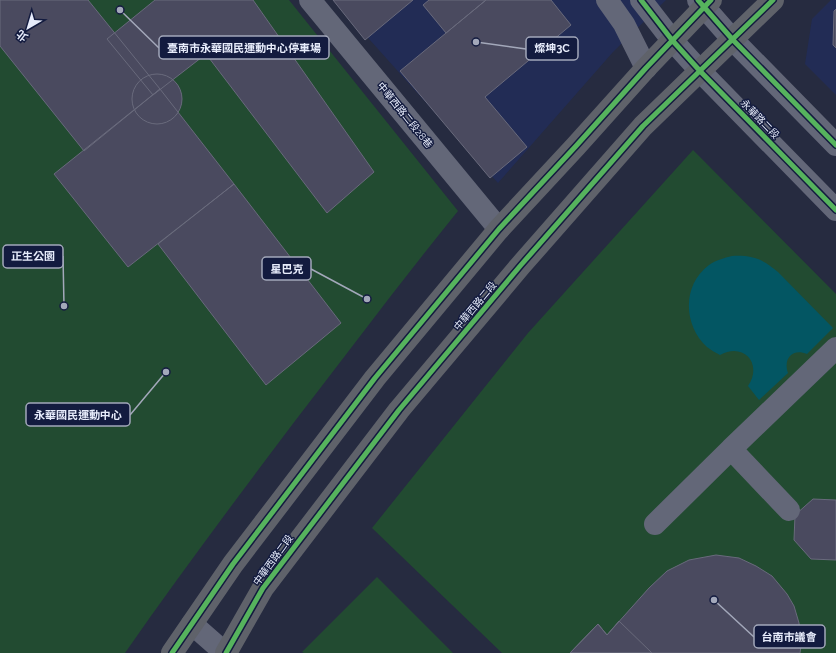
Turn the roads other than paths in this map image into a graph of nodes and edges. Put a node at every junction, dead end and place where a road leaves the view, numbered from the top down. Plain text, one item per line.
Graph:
1 (310, 0) edge
2 (608, 0) edge
3 (641, 0) edge
4 (774, 0) edge
5 (704, 2) edge
6 (672, 40) junction
7 (733, 40) junction
8 (646, 68) junction
9 (700, 71) junction
10 (836, 145) edge
11 (836, 210) edge
12 (499, 229) junction
13 (836, 348) edge
14 (731, 448) junction
15 (789, 510) dead end
16 (655, 524) dead end
17 (192, 624) junction
18 (172, 653) edge
19 (225, 653) edge

1 - 12 street, 中華西路二段28巷
2 - 8 street
3 - 6 street, 永華路二段
4 - 7 main road, 中華西路二段
5 - 6 main road
5 - 7 street
6 - 8 main road
6 - 9 street, 永華路二段
7 - 9 main road, 中華西路二段
7 - 10 street
8 - 12 main road
9 - 11 street, 永華路二段
9 - 19 main road, 中華西路二段
12 - 17 main road
13 - 14 street
14 - 15 street
14 - 16 street
17 - 18 main road
17 - 19 street

